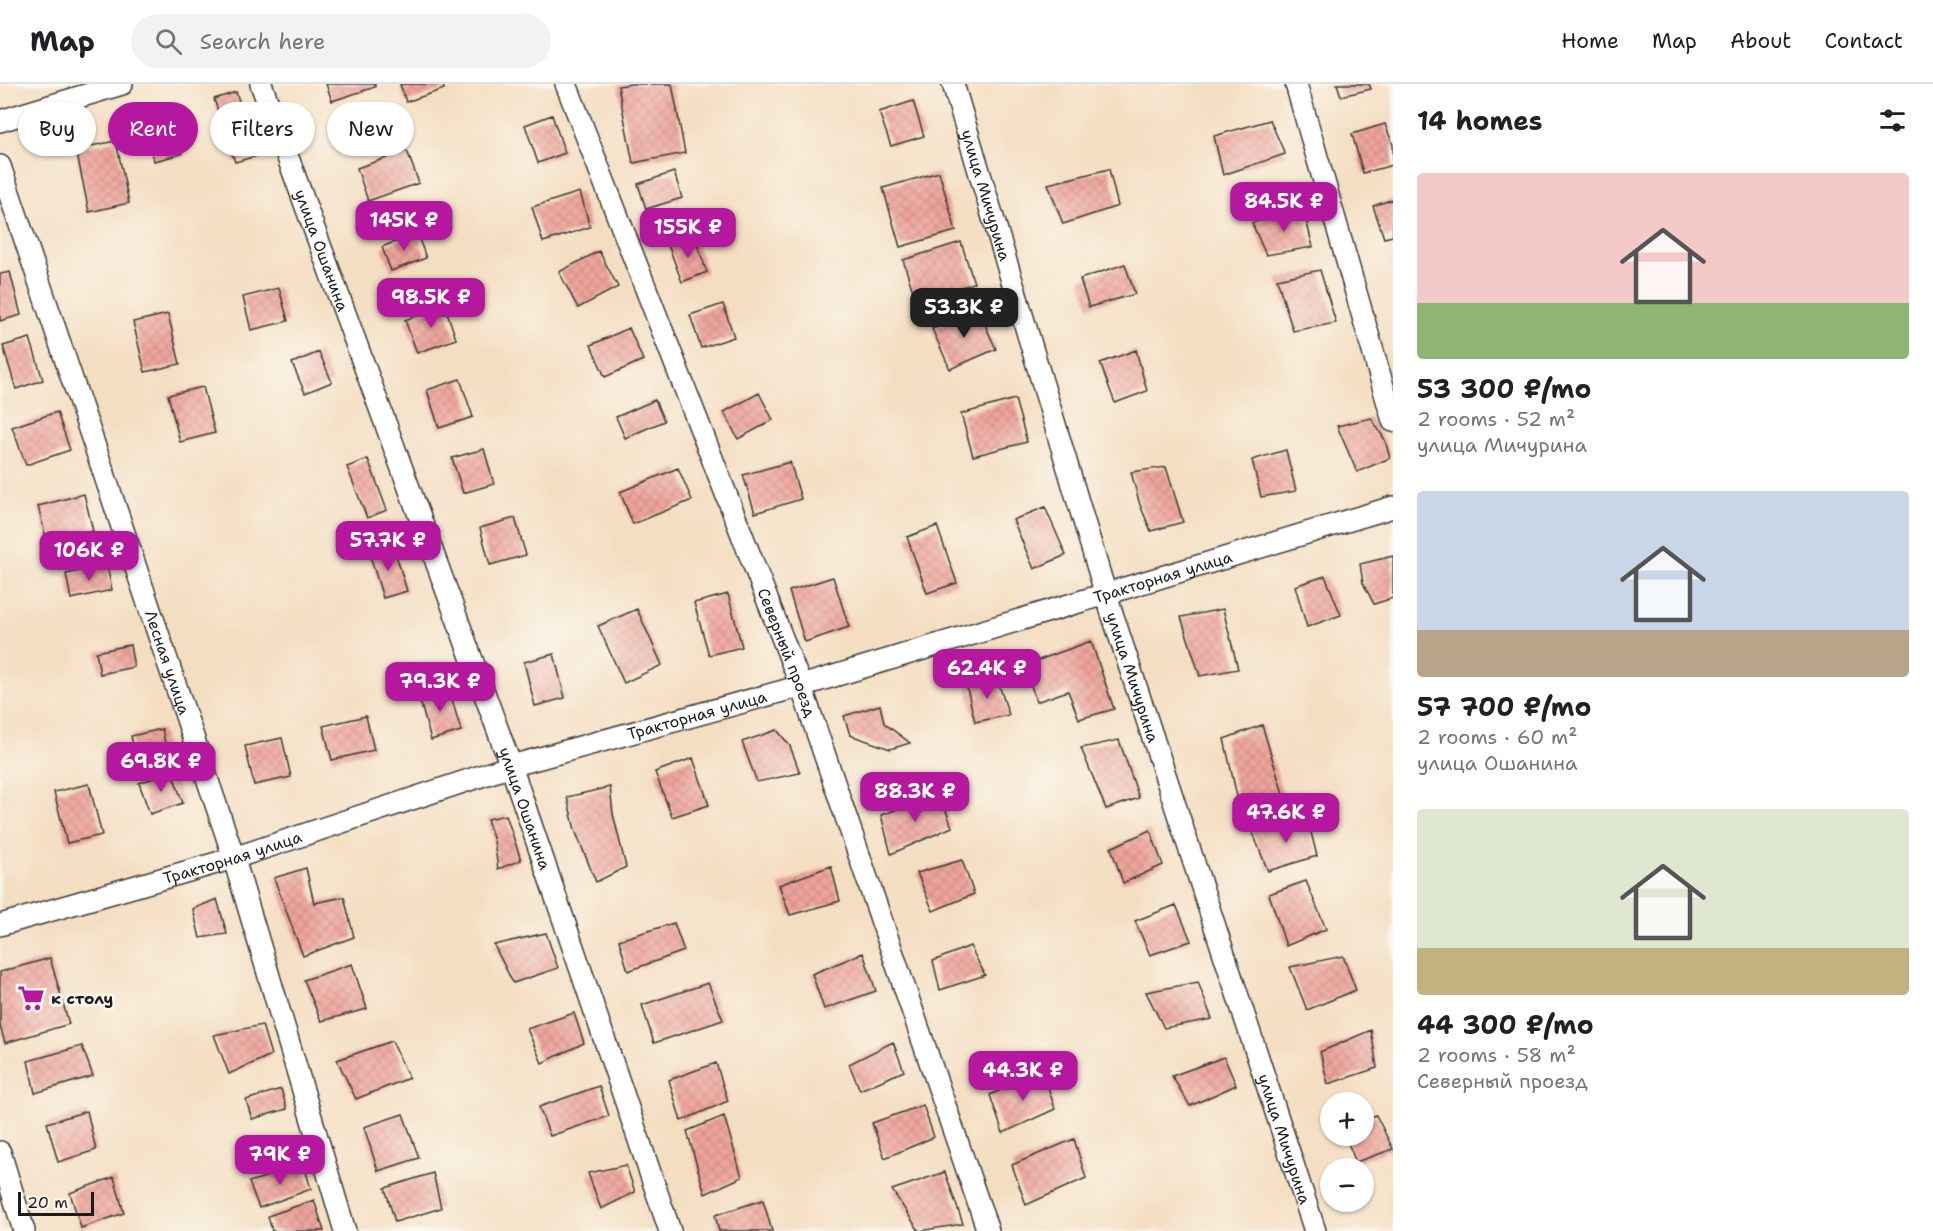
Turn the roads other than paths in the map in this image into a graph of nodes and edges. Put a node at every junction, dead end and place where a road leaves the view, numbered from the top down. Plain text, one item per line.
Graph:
1 (122, 84) edge
2 (261, 84) edge
3 (566, 84) edge
4 (954, 84) edge
5 (1296, 84) edge
6 (0, 121) edge
7 (0, 166) edge
8 (1393, 421) edge
9 (1393, 507) edge
10 (1106, 595) junction
11 (801, 686) junction
12 (511, 766) junction
13 (234, 858) junction
14 (0, 925) edge
15 (0, 1152) edge
16 (24, 1231) edge
17 (345, 1231) edge
18 (670, 1231) edge
19 (988, 1231) edge
20 (1316, 1231) edge

1 - 6 street
2 - 12 street, улица Ошанина
3 - 11 street, Северный проезд
4 - 10 street, улица Мичурина
5 - 8 street
7 - 13 street, Лесная улица
9 - 10 street, Тракторная улица
10 - 11 street, Тракторная улица
10 - 20 street, улица Мичурина
11 - 12 street, Тракторная улица
11 - 19 street, Северный проезд
12 - 13 street, Тракторная улица
12 - 18 street, улица Ошанина
13 - 14 street, Тракторная улица
13 - 17 street, Лесная улица
15 - 16 street

